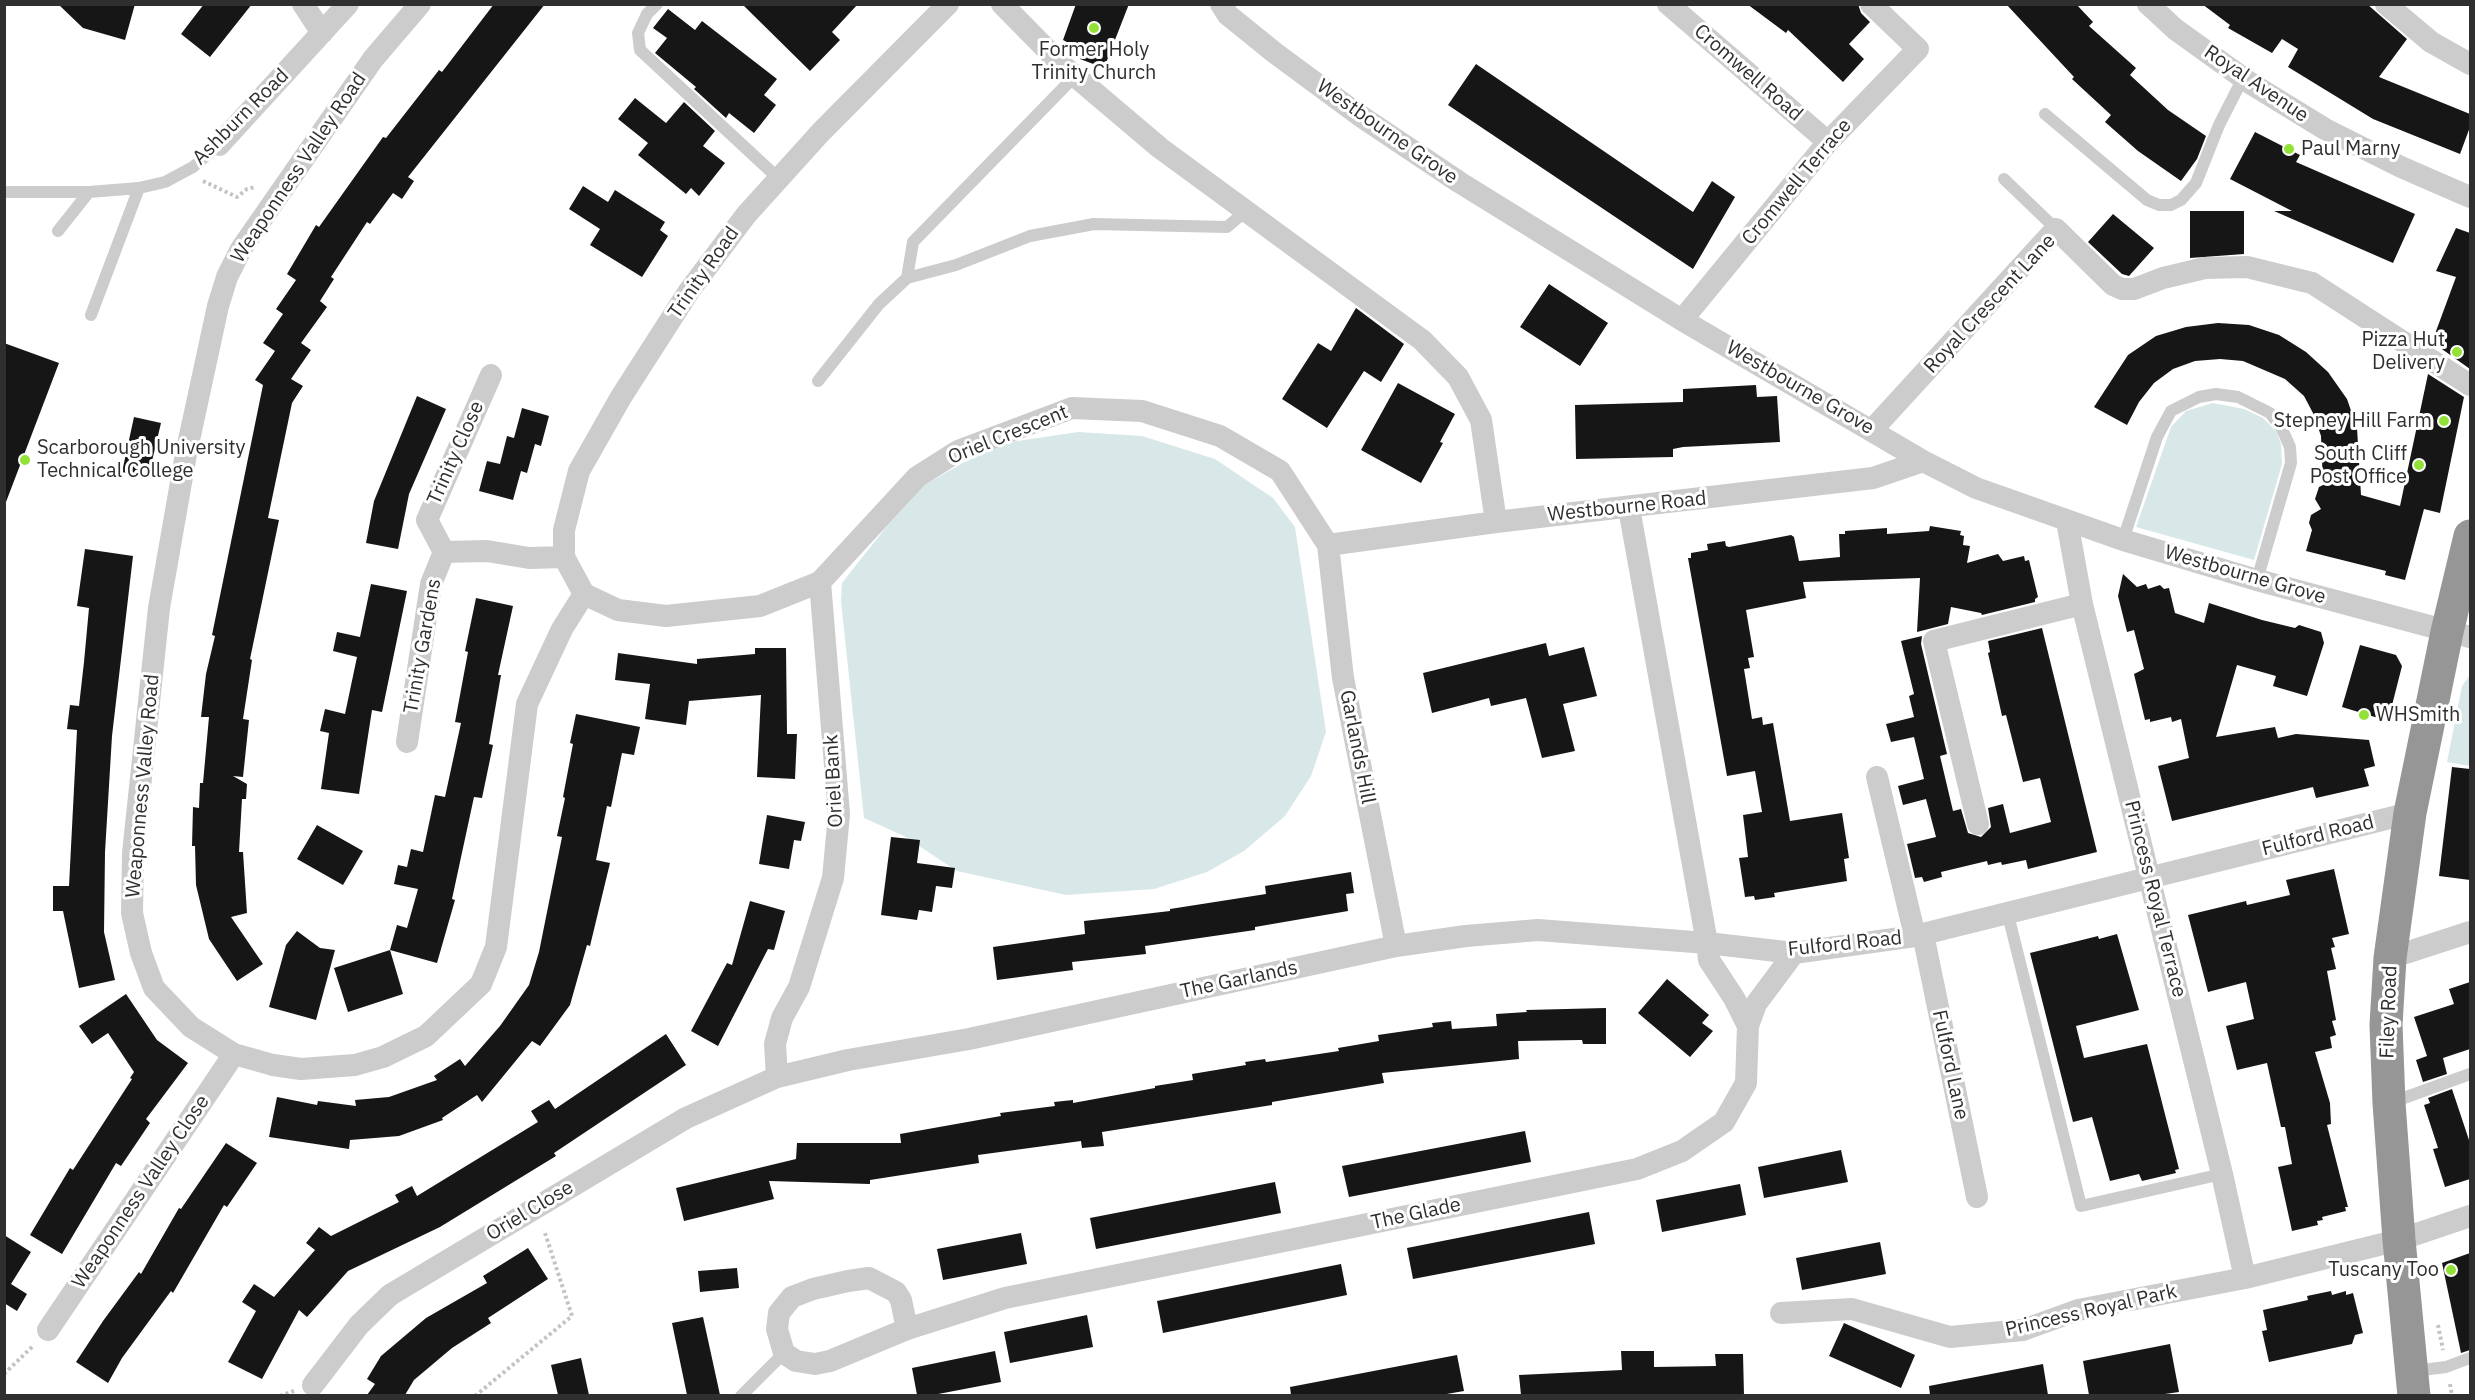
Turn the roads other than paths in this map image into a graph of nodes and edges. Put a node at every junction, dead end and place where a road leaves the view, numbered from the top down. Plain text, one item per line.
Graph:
1 (303, 4) edge
2 (348, 4) edge
3 (420, 4) edge
4 (657, 4) edge
5 (948, 4) edge
6 (1002, 4) edge
7 (1221, 4) edge
8 (1668, 4) edge
9 (1871, 4) edge
10 (2148, 4) edge
11 (2386, 4) edge
12 (322, 33) junction
13 (2470, 64) edge
14 (1075, 76) junction
15 (2243, 78) junction
16 (2045, 114) dead end
17 (1828, 142) junction
18 (219, 144) joint
19 (778, 178) junction
20 (2004, 179) dead end
21 (139, 188) junction
22 (4, 192) edge
23 (89, 192) junction
24 (2470, 197) edge
25 (1247, 210) junction
26 (2056, 230) junction
27 (58, 231) dead end
28 (907, 278) junction
29 (91, 315) dead end
30 (1682, 320) junction
31 (491, 375) dead end
32 (818, 381) dead end
33 (2470, 385) edge
34 (1872, 430) junction
35 (1923, 461) junction
36 (1629, 508) junction
37 (2067, 521) junction
38 (1496, 522) junction
39 (2470, 536) edge
40 (2123, 540) junction
41 (1328, 545) junction
42 (444, 552) junction
43 (564, 557) junction
44 (2257, 580) junction
45 (820, 582) junction
46 (584, 594) junction
47 (2082, 604) junction
48 (2459, 634) edge
49 (407, 742) dead end
50 (1877, 777) dead end
51 (2410, 813) junction
52 (1978, 824) dead end
53 (2150, 879) junction
54 (2008, 915) junction
55 (2470, 932) edge
56 (1919, 935) junction
57 (1707, 942) junction
58 (1396, 946) junction
59 (1794, 953) junction
60 (2390, 958) junction
61 (1748, 1026) junction
62 (234, 1054) junction
63 (2470, 1074) edge
64 (777, 1077) junction
65 (2389, 1103) junction
66 (2222, 1174) junction
67 (1977, 1197) dead end
68 (2470, 1216) edge
69 (2399, 1240) junction
70 (2245, 1278) junction
71 (1781, 1313) dead end
72 (907, 1329) junction
73 (48, 1330) road end
74 (784, 1353) junction
75 (2470, 1358) edge
76 (2413, 1383) edge
77 (313, 1385) dead end
78 (741, 1395) edge

1 - 12 street
2 - 12 street, Ashburn Road
3 - 62 street, Weaponness Valley Road
4 - 19 lane
5 - 19 street, Trinity Road
6 - 14 street
7 - 30 street, Westbourne Grove
8 - 17 street, Cromwell Road
9 - 17 street, Cromwell Terrace
10 - 15 street, Royal Avenue
11 - 13 street
12 - 18 street, Ashburn Road
14 - 25 street
14 - 28 lane
15 - 16 lane
15 - 24 street, Royal Avenue
17 - 30 street, Cromwell Terrace
18 - 21 lane, Ashburn Road
19 - 43 street, Trinity Road
20 - 26 lane
21 - 23 lane, Ashburn Road
21 - 29 lane
22 - 23 lane, Ashburn Road
23 - 27 lane
25 - 28 lane
25 - 38 street
26 - 33 street, Royal Crescent Lane
26 - 34 street, Royal Crescent Lane
28 - 32 lane
30 - 34 street, Westbourne Grove
31 - 42 street, Trinity Close
34 - 35 street, Westbourne Grove
35 - 36 street, Westbourne Road
35 - 37 street, Westbourne Grove
36 - 38 street, Westbourne Road
36 - 57 street
37 - 40 street, Westbourne Grove
37 - 47 street, Princess Royal Terrace
38 - 41 street, Westbourne Road
39 - 48 highway, Filey Road
40 - 44 street, Westbourne Grove
40 - 44 lane
41 - 45 street, Oriel Crescent
41 - 58 street, Garlands Hill
42 - 43 street
42 - 49 street, Trinity Gardens
43 - 46 street, Trinity Road
44 - 48 street, Westbourne Grove
45 - 46 street, Oriel Crescent
45 - 64 street, Oriel Bank
46 - 62 street, Weaponness Valley Road
47 - 52 street
47 - 53 street, Princess Royal Terrace
48 - 51 highway, Filey Road
50 - 56 street, Fulford Lane
51 - 53 street, Fulford Road
51 - 60 highway, Filey Road
53 - 54 street, Fulford Road
53 - 66 street, Princess Royal Terrace
54 - 56 street, Fulford Road
54 - 66 lane
55 - 60 street
56 - 59 street, Fulford Road
56 - 67 street, Fulford Lane
57 - 58 street, The Garlands
57 - 59 street, Fulford Road
57 - 61 street, The Glade
58 - 64 street, The Garlands
59 - 61 street
60 - 65 highway, Filey Road
61 - 72 street, The Glade
62 - 73 street, Weaponness Valley Close
63 - 65 lane
64 - 77 street, Oriel Close
65 - 69 highway, Filey Road
66 - 70 street, Princess Royal Terrace
68 - 69 street, Princess Royal Park
69 - 70 street, Princess Royal Park
69 - 76 highway, Filey Road
70 - 71 street, Princess Royal Park
72 - 74 street, The Glade
72 - 74 street
74 - 78 lane
75 - 76 lane

